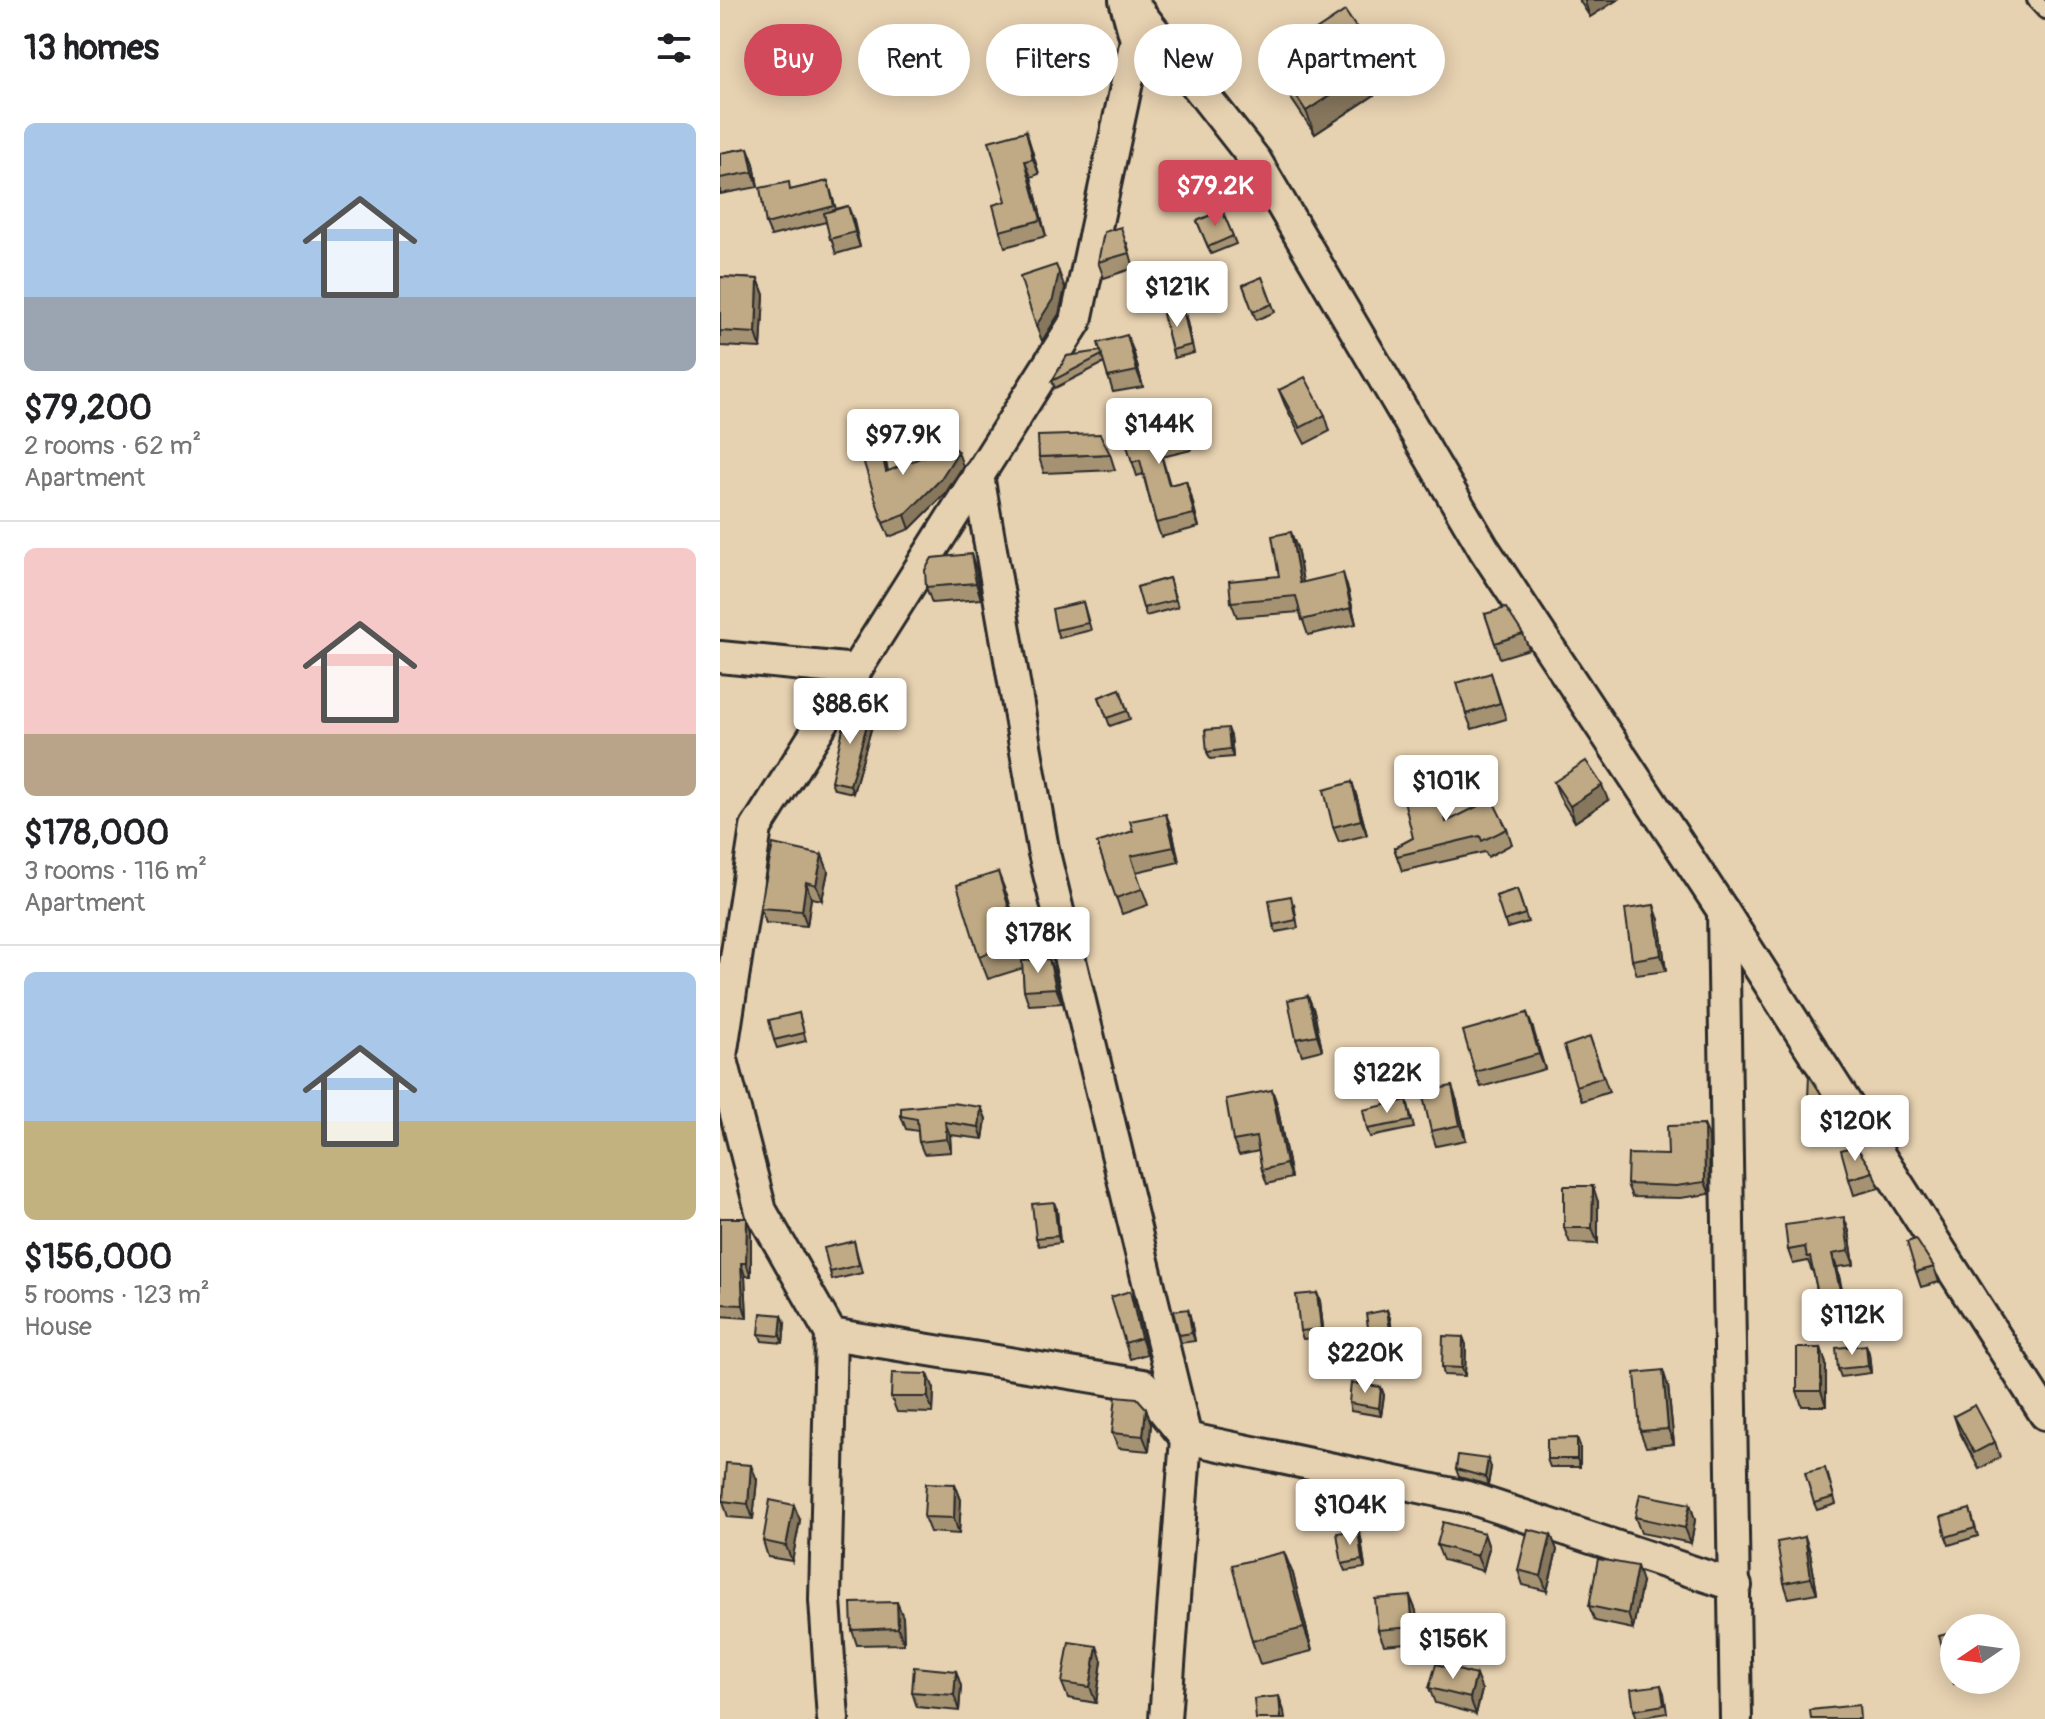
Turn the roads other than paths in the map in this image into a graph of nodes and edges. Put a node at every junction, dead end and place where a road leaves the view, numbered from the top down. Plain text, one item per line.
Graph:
1 (1128, 0) edge
2 (2035, 0) edge
3 (2045, 11) edge
4 (978, 475) junction
5 (720, 657) edge
6 (856, 670) junction
7 (1723, 911) junction
8 (720, 1056) edge
9 (831, 1334) junction
10 (2045, 1414) edge
11 (1186, 1438) junction
12 (1736, 1586) junction
13 (833, 1719) edge
14 (1165, 1719) edge
15 (1736, 1719) edge

1 - 4 street
1 - 7 street
2 - 3 lane
4 - 6 street
4 - 11 street
5 - 6 street
6 - 8 street
7 - 10 street
7 - 12 street
8 - 9 street
9 - 11 street
9 - 13 street
11 - 12 street
11 - 14 street
12 - 15 street

